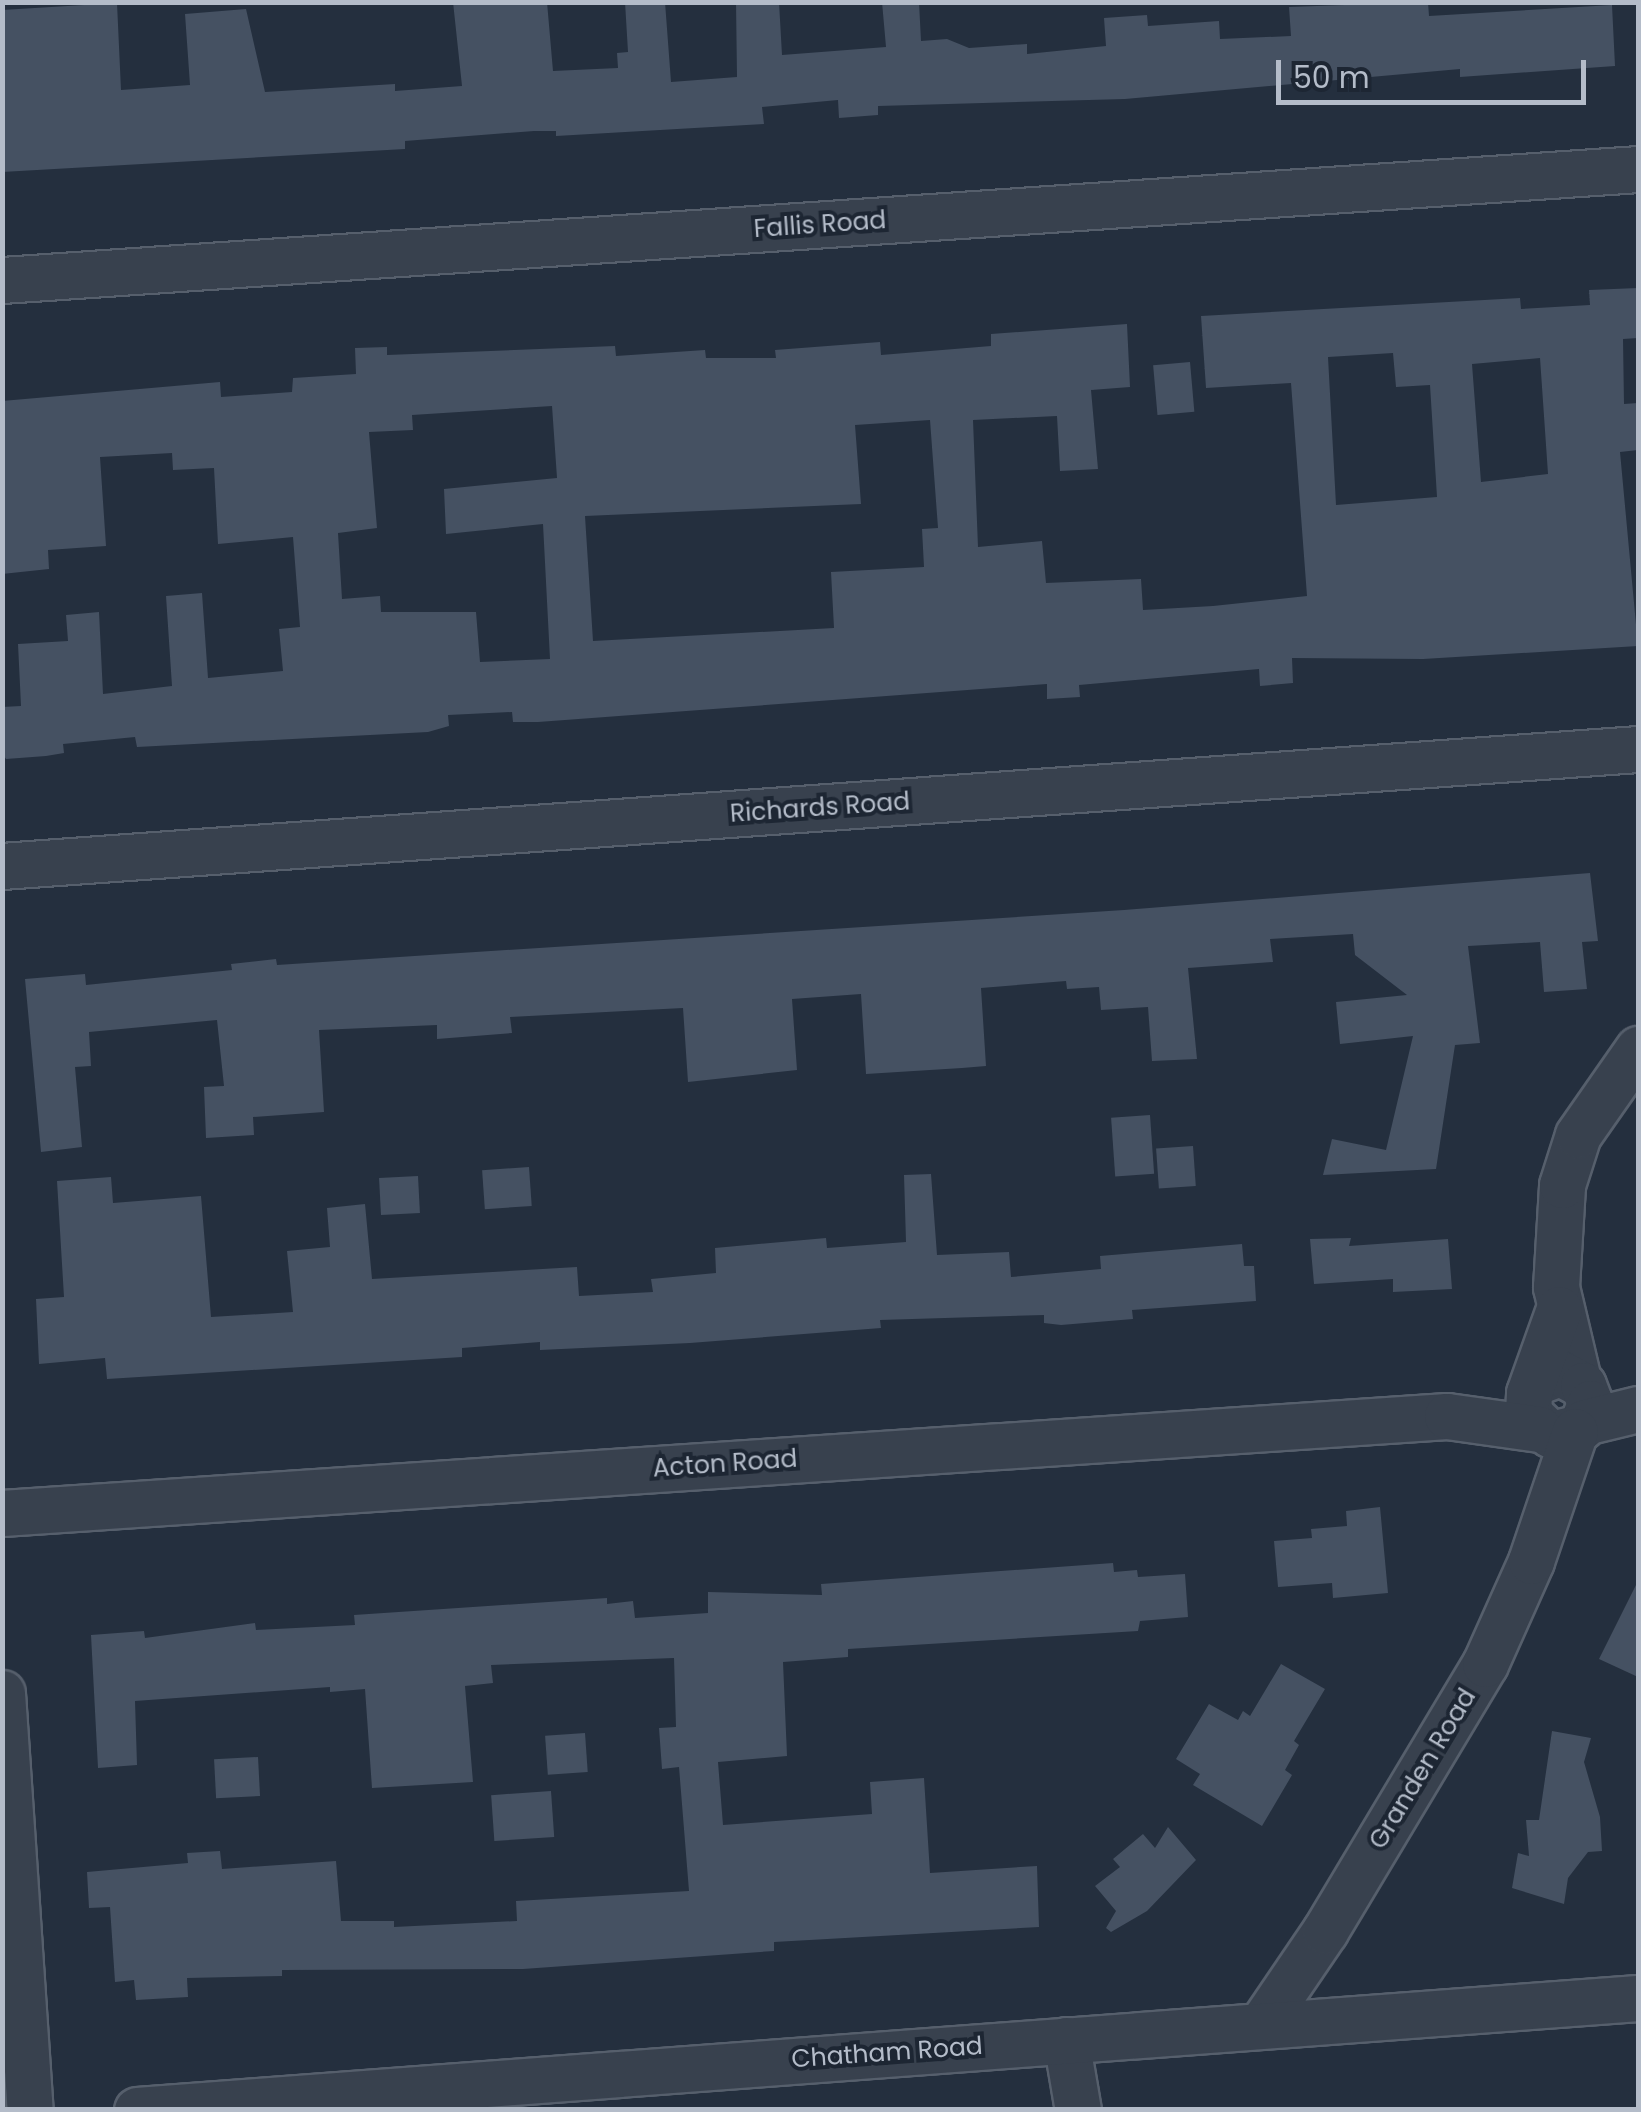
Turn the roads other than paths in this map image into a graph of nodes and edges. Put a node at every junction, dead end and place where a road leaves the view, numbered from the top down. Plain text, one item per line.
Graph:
1 (1638, 169) edge
2 (2, 280) edge
3 (1638, 750) edge
4 (2, 866) edge
5 (1638, 1049) edge
6 (1638, 1390) edge
7 (1559, 1406) junction
8 (1638, 1409) edge
9 (2, 1512) edge
10 (2, 1693) edge
11 (1638, 1998) edge
12 (1261, 2026) junction
13 (1066, 2040) junction
14 (30, 2110) edge
15 (136, 2110) edge
16 (1078, 2110) edge

1 - 2 street, Fallis Road
3 - 4 street, Richards Road
5 - 7 street, Granden Road
6 - 7 street, Acton Road
7 - 8 street, Acton Road
7 - 9 street, Acton Road
7 - 12 street, Granden Road
10 - 14 street
11 - 12 street, Chatham Road
12 - 13 street, Chatham Road
13 - 15 street, Chatham Road
13 - 16 street

